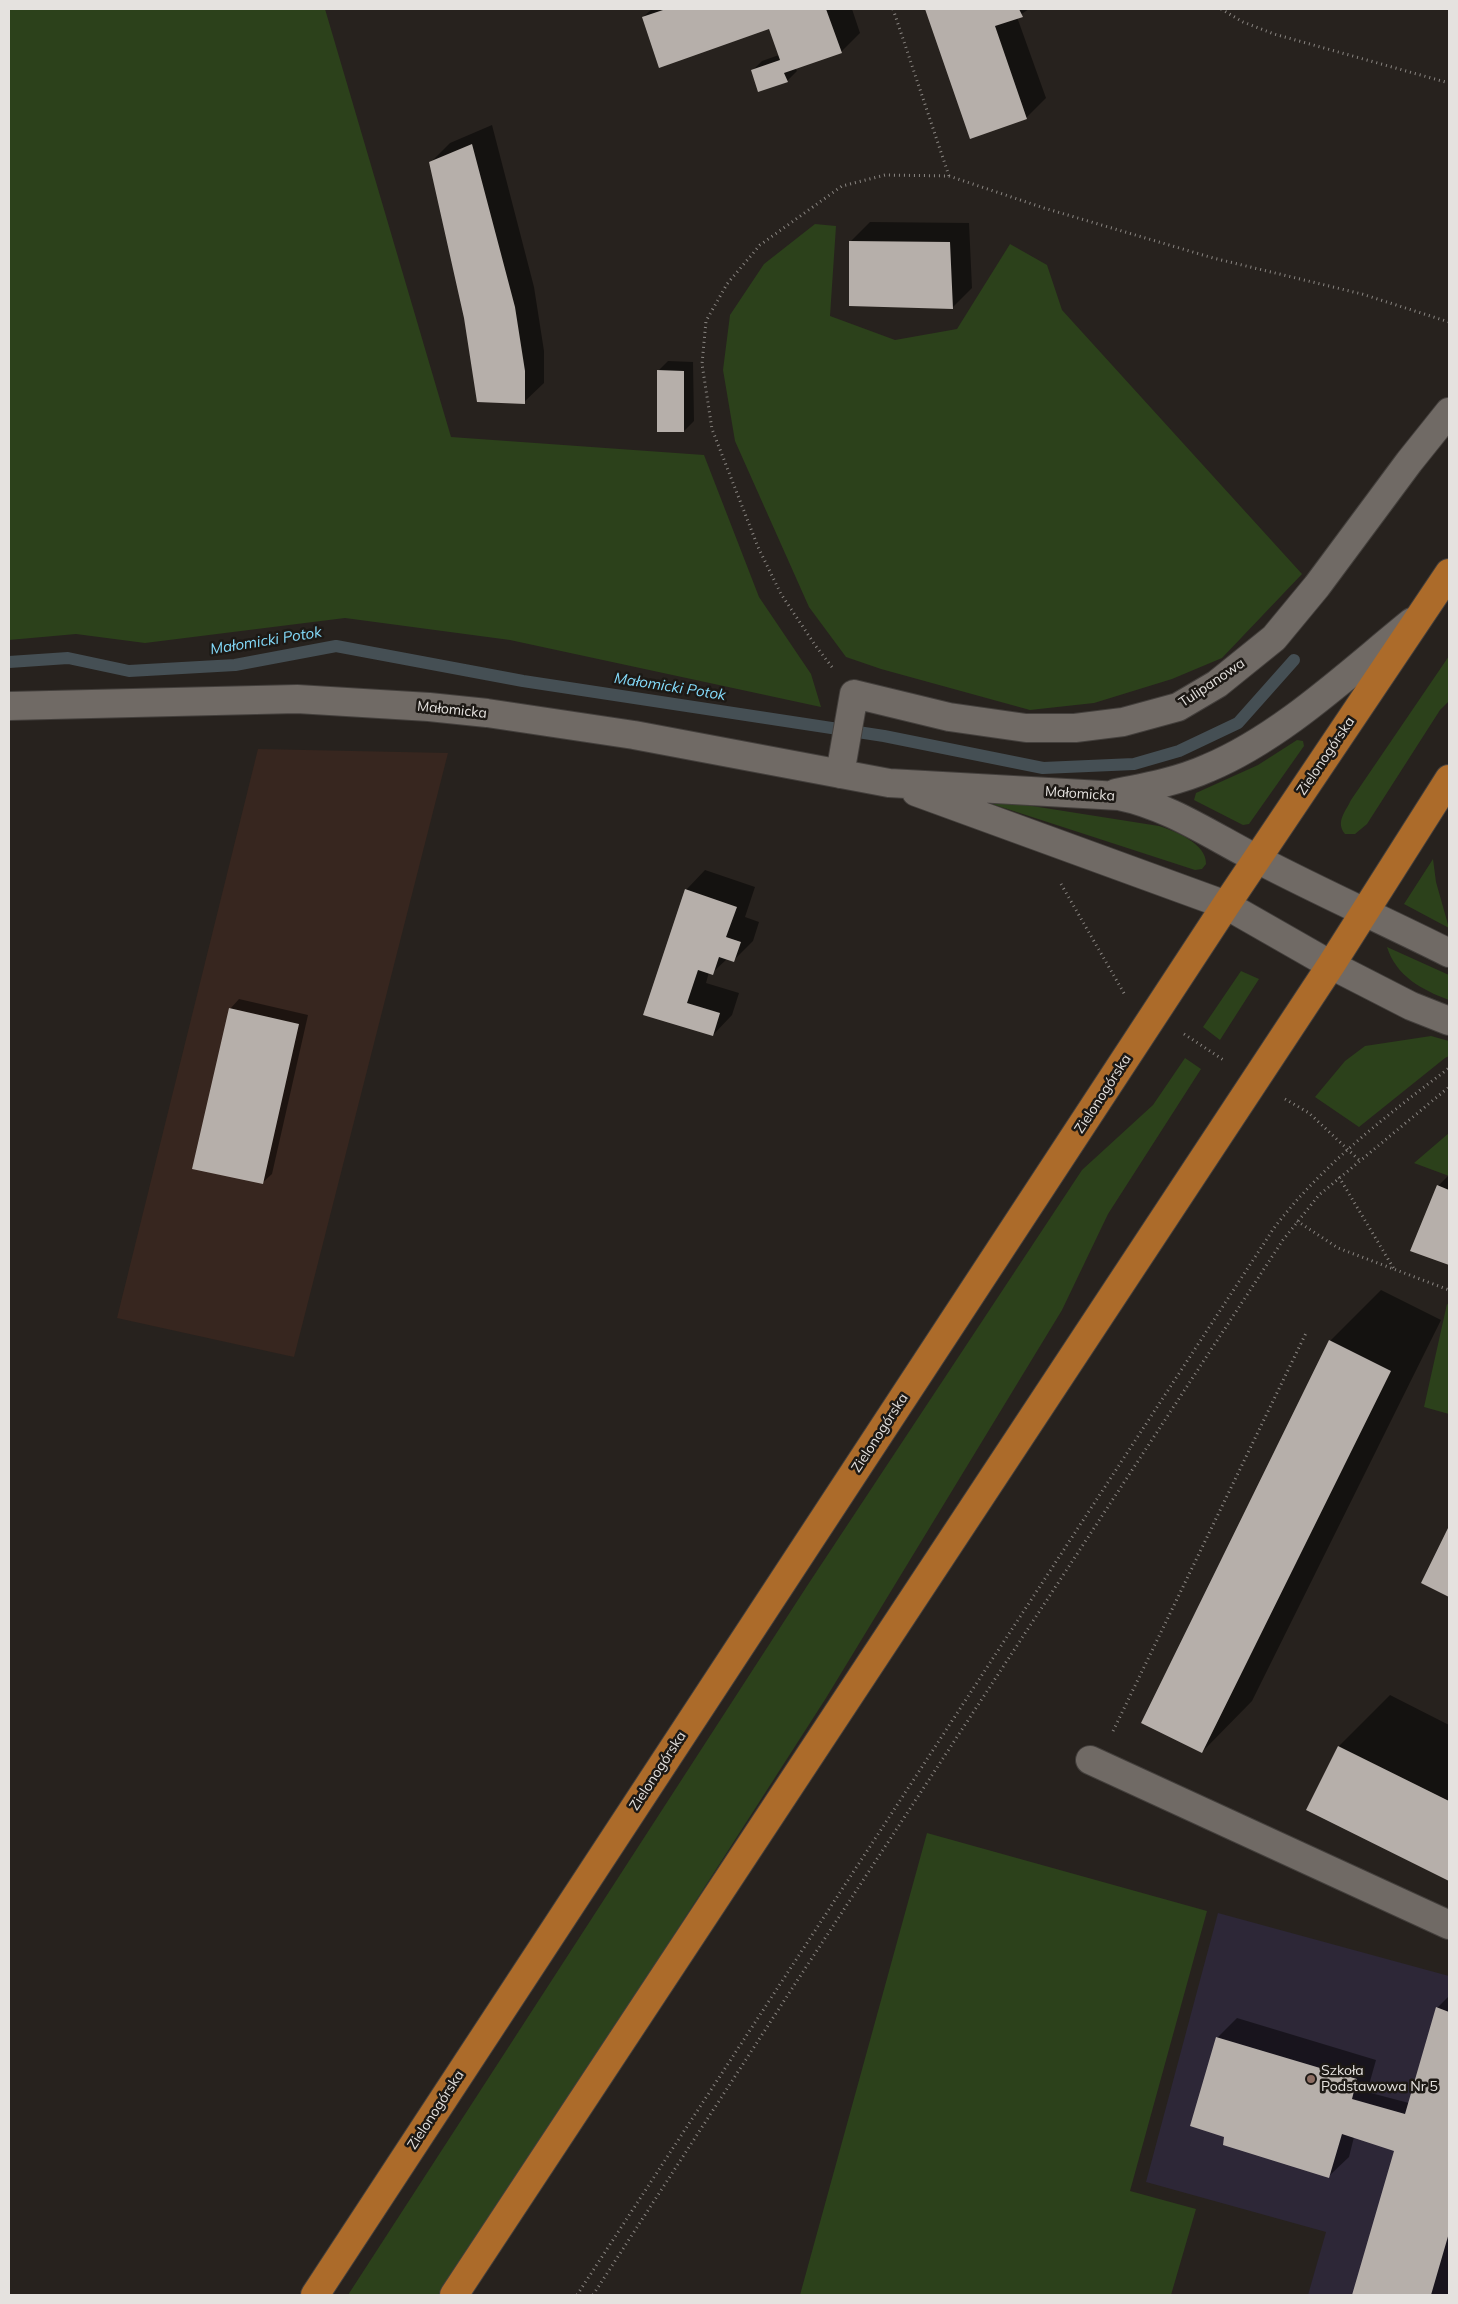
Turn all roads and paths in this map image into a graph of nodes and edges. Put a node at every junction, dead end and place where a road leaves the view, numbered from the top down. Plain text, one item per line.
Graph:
1 (893, 9) edge
2 (1222, 9) edge
3 (1449, 84) edge
4 (949, 176) junction
5 (1449, 322) edge
6 (1449, 412) edge
7 (1449, 573) edge
8 (1420, 617) junction
9 (852, 704) junction
10 (9, 706) edge
11 (840, 774) junction
12 (1449, 779) edge
13 (889, 783) junction
14 (1110, 795) junction
15 (1258, 859) junction
16 (1226, 906) junction
17 (1364, 911) junction
18 (1449, 953) edge
19 (1331, 965) junction
20 (1449, 1021) edge
21 (1449, 1068) edge
22 (1254, 1080) junction
23 (1449, 1087) edge
24 (1348, 1149) junction
25 (1359, 1160) junction
26 (1339, 1177) junction
27 (1297, 1222) junction
28 (1395, 1269) junction
29 (1449, 1290) edge
30 (1307, 1331) dead end
31 (1094, 1762) joint
32 (1449, 1924) edge
33 (315, 2295) edge
34 (454, 2295) edge
35 (577, 2295) edge
36 (594, 2295) edge

1 - 4 path
2 - 3 path
4 - 5 path
4 - 9 path
6 - 9 street, Tulipanowa
7 - 8 main road, Zielonogórska
8 - 14 street
8 - 15 main road, Zielonogórska
9 - 11 street
10 - 11 street, Małomicka
11 - 13 street, Małomicka
12 - 17 main road
13 - 14 street, Małomicka
13 - 16 street, Małomicka
14 - 15 street, Małomicka
15 - 16 main road, Zielonogórska
15 - 17 street, Małomicka
16 - 19 street, Małomicka
16 - 33 main road, Zielonogórska
17 - 18 street, Małomicka
17 - 19 main road
19 - 20 street, Małomicka
19 - 22 main road
21 - 24 path
22 - 24 path
22 - 34 main road
23 - 25 path
24 - 25 path
24 - 35 path
25 - 26 path
26 - 27 path
26 - 28 path
27 - 28 path
27 - 36 path
28 - 29 path
30 - 31 path
31 - 32 street

